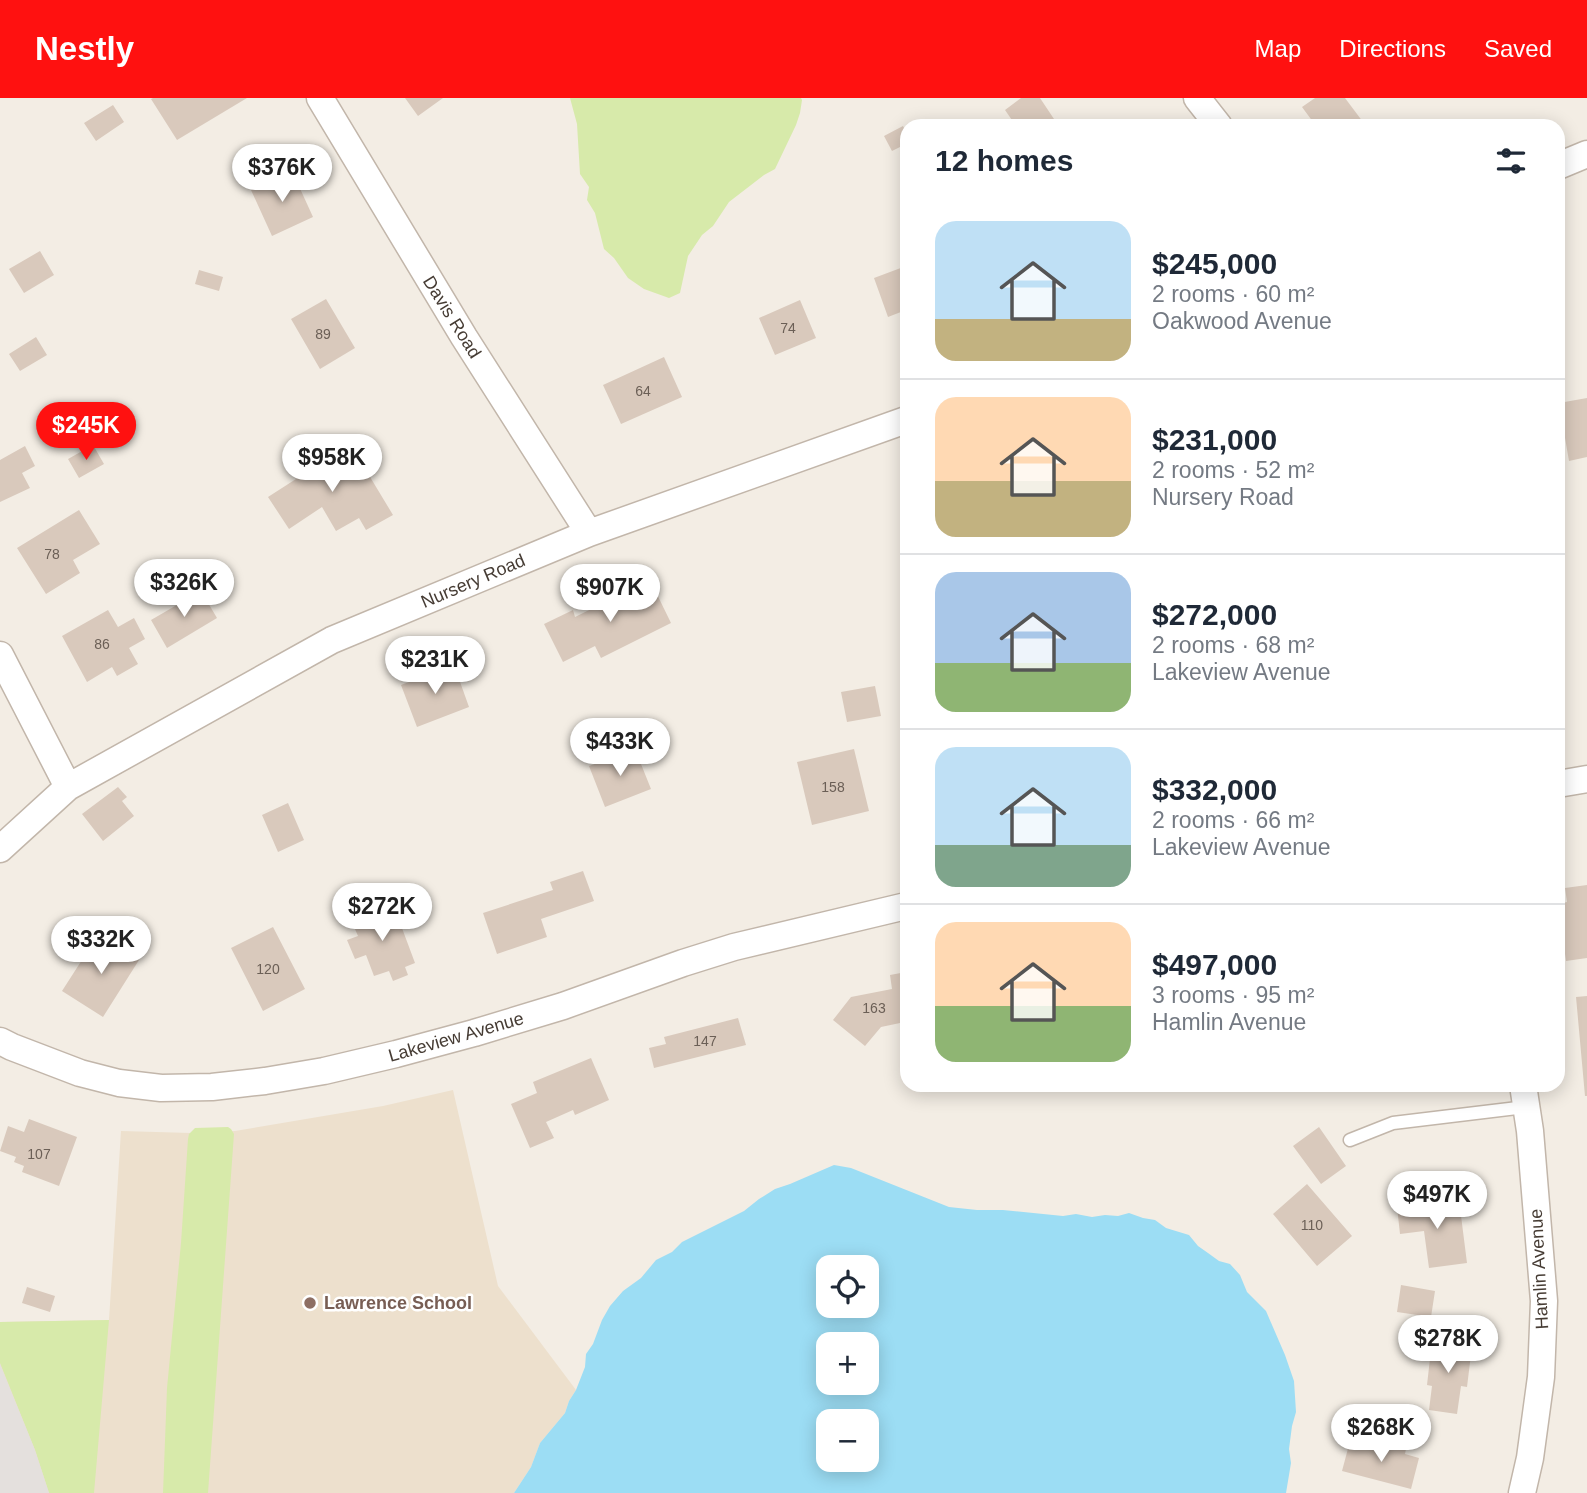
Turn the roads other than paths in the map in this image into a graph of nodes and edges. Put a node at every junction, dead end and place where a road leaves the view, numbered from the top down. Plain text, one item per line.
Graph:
1 (320, 98) edge
2 (1197, 98) edge
3 (1214, 119) edge
4 (1587, 154) edge
5 (1565, 163) edge
6 (900, 422) edge
7 (589, 533) junction
8 (0, 656) edge
9 (1587, 779) edge
10 (1565, 783) edge
11 (68, 787) junction
12 (0, 849) edge
13 (900, 907) edge
14 (0, 1041) edge
15 (1525, 1096) edge
16 (1350, 1140) dead end
17 (1522, 1493) edge

1 - 7 street, Davis Road
2 - 3 street
4 - 5 street
6 - 7 street, Nursery Road
7 - 11 street, Nursery Road
8 - 11 street
9 - 10 street
11 - 12 street, Nursery Road
13 - 14 street, Lakeview Avenue
15 - 16 lane
15 - 17 street, Hamlin Avenue

